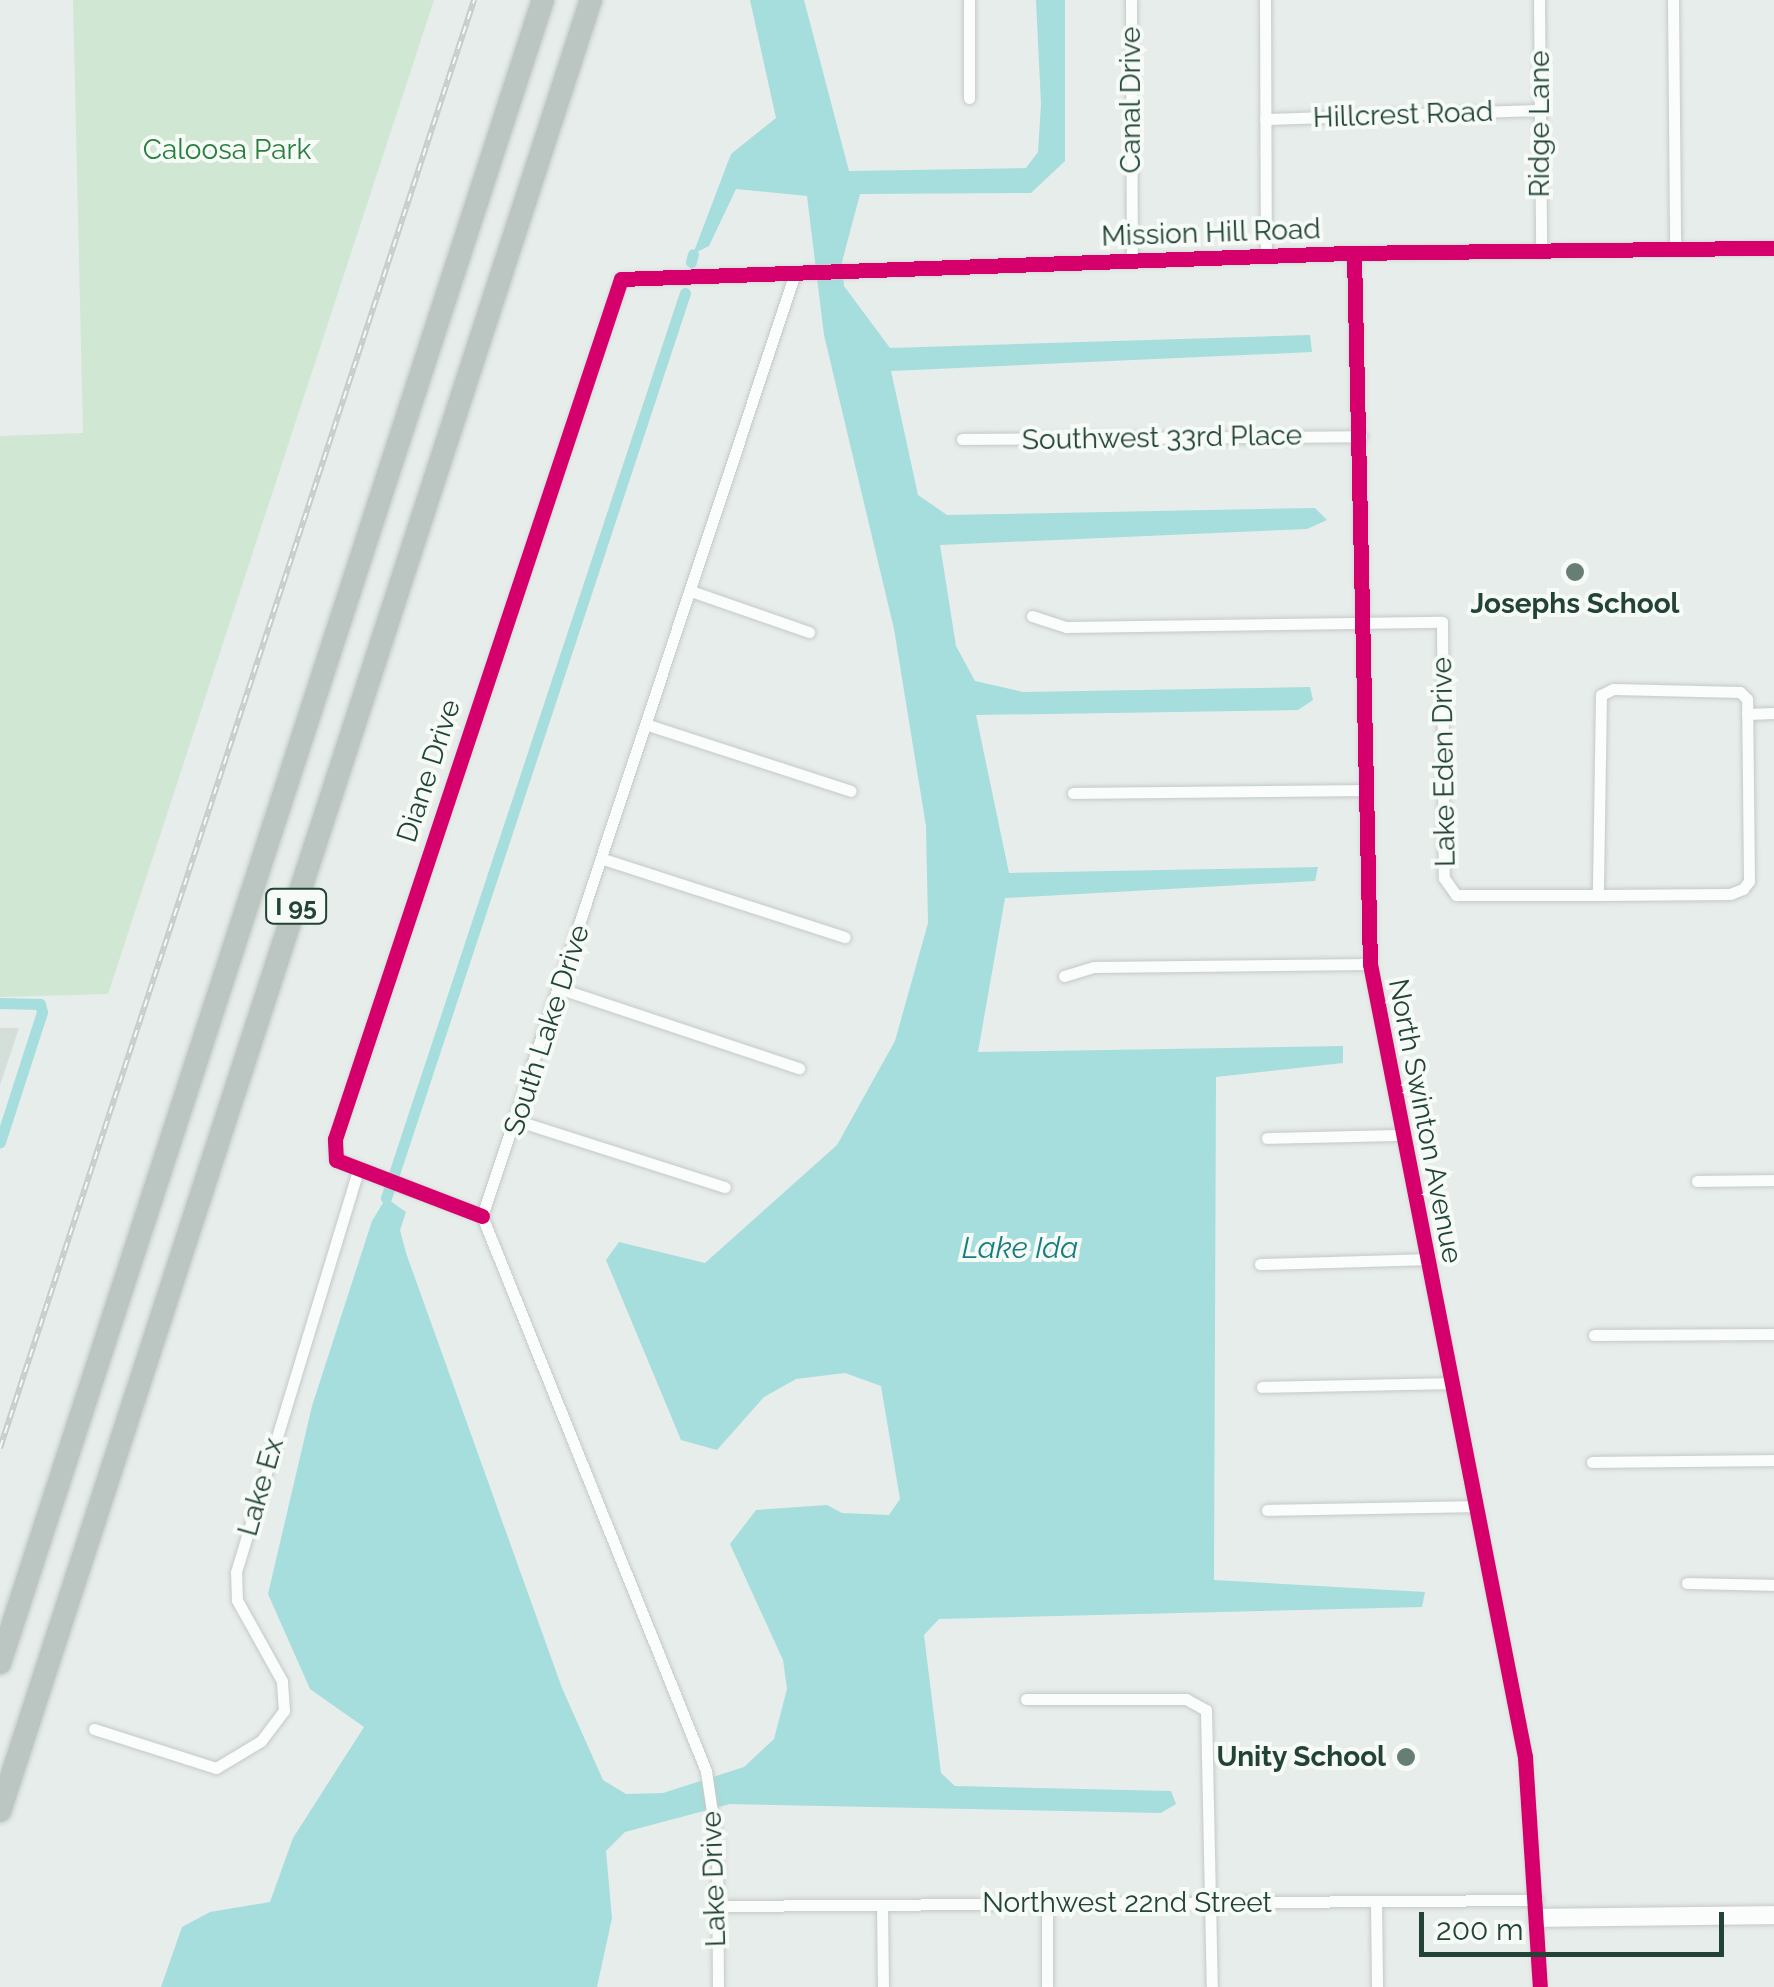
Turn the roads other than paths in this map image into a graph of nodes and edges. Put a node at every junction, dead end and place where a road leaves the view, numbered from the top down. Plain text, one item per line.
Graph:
1 (543, 0) edge
2 (591, 0) edge
3 (969, 0) edge
4 (1131, 0) edge
5 (1264, 0) edge
6 (1539, 0) edge
7 (1674, 0) edge
8 (969, 98) dead end
9 (1540, 110) junction
10 (1266, 120) junction
11 (1676, 248) junction
12 (1774, 248) edge
13 (1541, 249) junction
14 (1354, 255) junction
15 (1266, 256) junction
16 (1132, 261) junction
17 (796, 272) junction
18 (650, 277) joint
19 (1360, 436) junction
20 (962, 440) dead end
21 (690, 591) junction
22 (1032, 616) dead end
23 (1362, 621) junction
24 (809, 632) dead end
25 (1747, 714) junction
26 (1774, 714) edge
27 (648, 724) junction
28 (851, 790) dead end
29 (1364, 790) junction
30 (1073, 793) dead end
31 (603, 859) junction
32 (1598, 895) junction
33 (845, 937) dead end
34 (1370, 964) junction
35 (1064, 976) dead end
36 (561, 989) junction
37 (799, 1068) dead end
38 (518, 1120) junction
39 (1401, 1135) junction
40 (1268, 1138) dead end
41 (358, 1170) junction
42 (1697, 1180) dead end
43 (1774, 1180) edge
44 (725, 1187) dead end
45 (482, 1216) junction
46 (1426, 1259) junction
47 (1260, 1264) dead end
48 (1774, 1334) edge
49 (1594, 1335) dead end
50 (1450, 1383) junction
51 (1262, 1387) dead end
52 (1774, 1460) edge
53 (1592, 1462) dead end
54 (1475, 1506) junction
55 (1266, 1510) dead end
56 (1687, 1583) dead end
57 (1774, 1584) edge
58 (0, 1663) edge
59 (1026, 1699) dead end
60 (94, 1729) dead end
61 (0, 1811) edge
62 (1376, 1901) junction
63 (1212, 1902) junction
64 (1047, 1904) junction
65 (882, 1905) junction
66 (717, 1906) junction
67 (1538, 1909) junction
68 (1774, 1915) edge
69 (718, 1987) edge
70 (882, 1987) edge
71 (1048, 1987) edge
72 (1212, 1987) edge
73 (1377, 1987) edge
74 (1540, 1987) edge

1 - 58 highway, I 95
2 - 61 highway, I 95
3 - 8 street
4 - 16 street, Canal Drive
5 - 10 street
6 - 9 street, Ridge Lane
7 - 11 street
9 - 10 street, Hillcrest Road
9 - 13 street, Ridge Lane
10 - 15 street
11 - 12 street, Mission Hill Road
11 - 13 street, Mission Hill Road
13 - 14 street, Mission Hill Road
14 - 15 street, Mission Hill Road
14 - 19 street, North Swinton Avenue
15 - 16 street, Mission Hill Road
16 - 17 street, Mission Hill Road
17 - 18 street, Mission Hill Road
17 - 21 street, South Lake Drive
18 - 41 street, Diane Drive
19 - 20 street, Southwest 33rd Place
19 - 23 street, North Swinton Avenue
21 - 24 street
21 - 27 street, South Lake Drive
22 - 23 street
23 - 29 street, North Swinton Avenue
23 - 32 street, Lake Eden Drive
25 - 26 street
25 - 32 street, Lake Eden Drive
25 - 32 street
27 - 28 street
27 - 31 street, South Lake Drive
29 - 30 street
29 - 34 street, North Swinton Avenue
31 - 33 street
31 - 36 street, South Lake Drive
34 - 35 street
34 - 39 street, North Swinton Avenue
36 - 37 street
36 - 38 street, South Lake Drive
38 - 44 street
38 - 45 street, South Lake Drive
39 - 40 street
39 - 46 street, North Swinton Avenue
41 - 45 street
41 - 60 street, Lake Ex
42 - 43 street
45 - 66 street, Lake Drive
46 - 47 street
46 - 50 street, North Swinton Avenue
48 - 49 street
50 - 51 street
50 - 54 street, North Swinton Avenue
52 - 53 street
54 - 55 street
54 - 67 street, North Swinton Avenue
56 - 57 street
59 - 63 street
62 - 63 street, Northwest 22nd Street
62 - 67 street, Northwest 22nd Street
62 - 73 street
63 - 64 street, Northwest 22nd Street
63 - 72 street
64 - 65 street, Northwest 22nd Street
64 - 71 street
65 - 66 street, Northwest 22nd Street
65 - 70 street
66 - 69 street, Lake Drive
67 - 68 street
67 - 74 street, North Swinton Avenue

